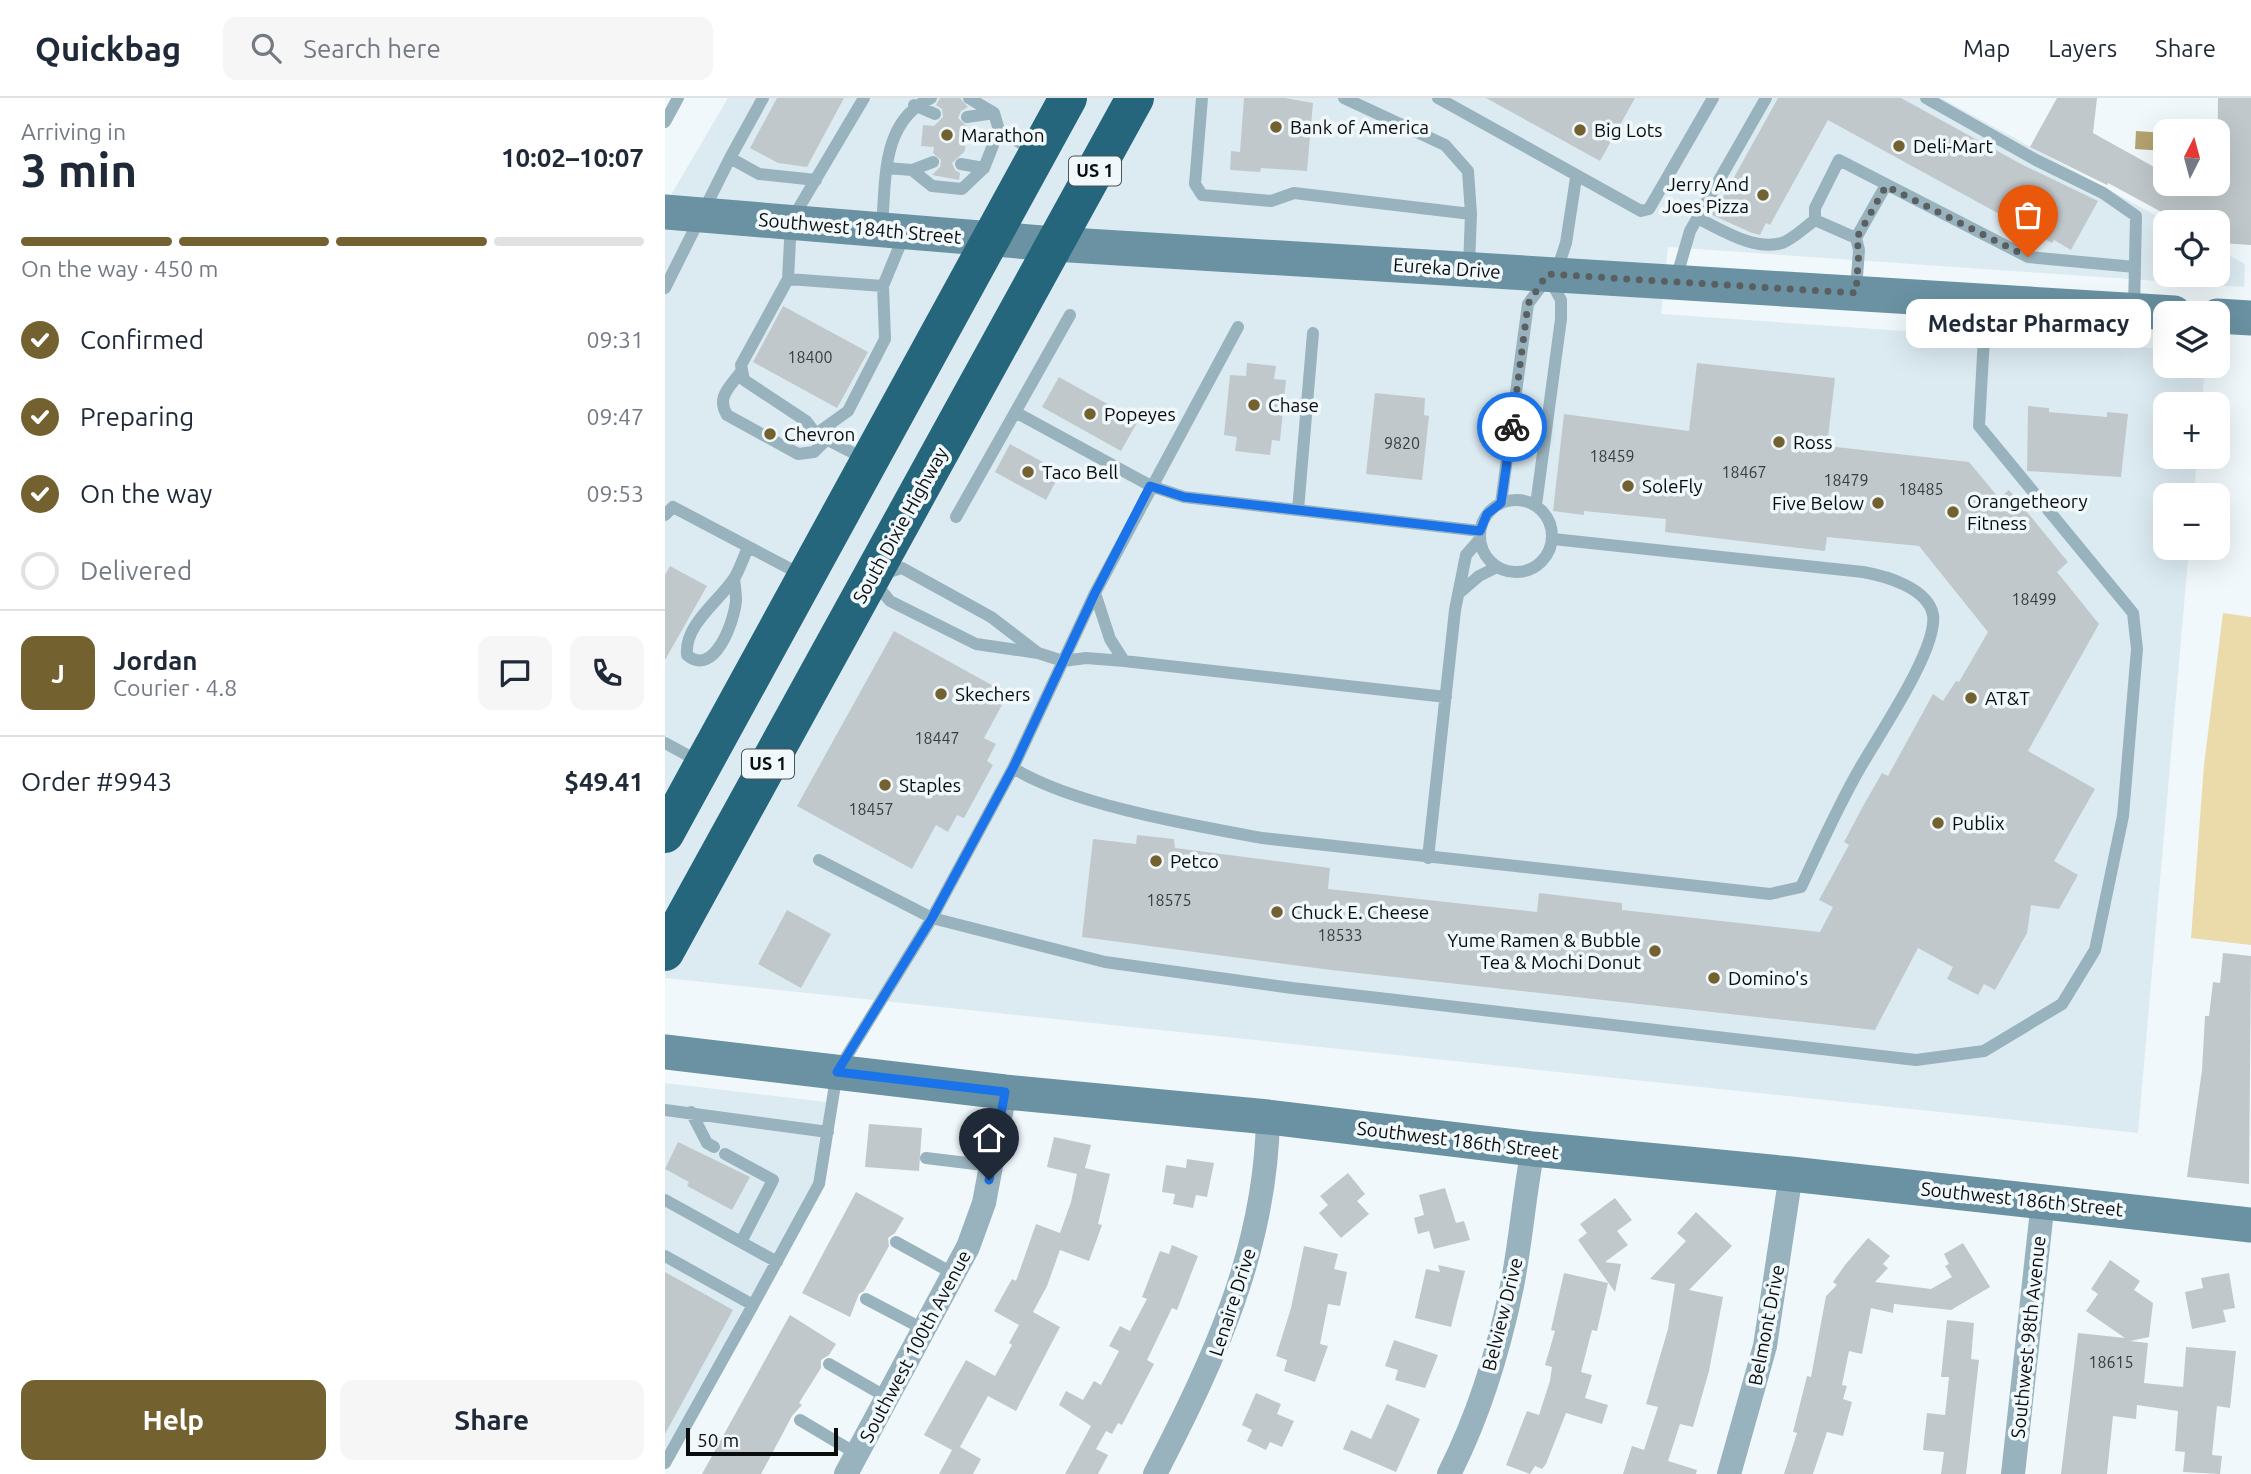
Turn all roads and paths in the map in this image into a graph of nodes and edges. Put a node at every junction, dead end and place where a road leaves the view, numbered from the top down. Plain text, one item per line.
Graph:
1 (678, 98) edge
2 (763, 98) edge
3 (865, 98) edge
4 (930, 98) edge
5 (969, 98) edge
6 (1068, 98) edge
7 (1135, 98) edge
8 (1202, 98) edge
9 (1344, 98) edge
10 (1438, 98) edge
11 (1713, 98) edge
12 (1766, 98) edge
13 (1926, 98) edge
14 (914, 106) junction
15 (994, 113) junction
16 (935, 114) dead end
17 (967, 117) dead end
18 (665, 122) edge
19 (999, 130) junction
20 (1038, 153) junction
21 (730, 158) junction
22 (933, 162) dead end
23 (961, 164) dead end
24 (887, 168) junction
25 (984, 168) junction
26 (912, 170) junction
27 (1576, 178) junction
28 (816, 180) junction
29 (1886, 186) junction
30 (665, 212) edge
31 (1471, 214) junction
32 (699, 215) junction
33 (1697, 218) junction
34 (1815, 220) junction
35 (791, 221) junction
36 (893, 230) junction
37 (990, 239) junction
38 (1856, 239) junction
39 (1054, 244) junction
40 (2135, 267) junction
41 (1469, 270) junction
42 (1547, 274) junction
43 (788, 279) junction
44 (1676, 282) junction
45 (883, 286) junction
46 (665, 288) edge
47 (1856, 293) junction
48 (1986, 302) junction
49 (2134, 311) junction
50 (2153, 312) edge
51 (1070, 315) dead end
52 (2230, 317) edge
53 (2251, 318) edge
54 (1238, 327) dead end
55 (1313, 333) dead end
56 (740, 373) junction
57 (1015, 412) junction
58 (821, 436) junction
59 (869, 461) junction
60 (1150, 486) junction
61 (1501, 503) junction
62 (1536, 505) junction
63 (1298, 510) junction
64 (665, 515) edge
65 (956, 517) dead end
66 (1480, 535) junction
67 (1553, 538) junction
68 (748, 547) junction
69 (813, 563) junction
70 (1497, 567) junction
71 (871, 577) junction
72 (734, 579) junction
73 (1095, 593) junction
74 (1458, 595) junction
75 (1038, 653) junction
76 (1063, 661) junction
77 (1124, 661) junction
78 (1446, 697) junction
79 (665, 743) edge
80 (703, 764) junction
81 (1013, 768) junction
82 (665, 834) edge
83 (1428, 858) junction
84 (819, 860) dead end
85 (932, 918) junction
86 (665, 952) edge
87 (665, 1052) edge
88 (837, 1072) junction
89 (1005, 1092) junction
90 (665, 1110) edge
91 (691, 1112) junction
92 (1268, 1117) junction
93 (828, 1132) junction
94 (1533, 1149) junction
95 (926, 1158) dead end
96 (992, 1166) junction
97 (1791, 1174) junction
98 (2043, 1200) junction
99 (665, 1201) edge
100 (2251, 1225) edge
101 (741, 1242) junction
102 (896, 1242) dead end
103 (665, 1256) edge
104 (777, 1262) junction
105 (956, 1275) junction
106 (866, 1299) dead end
107 (753, 1305) junction
108 (925, 1330) junction
109 (829, 1364) dead end
110 (888, 1398) junction
111 (800, 1419) dead end
112 (665, 1464) edge
113 (851, 1464) edge
114 (1155, 1474) edge
115 (1449, 1474) edge
116 (1729, 1474) edge
117 (2013, 1474) edge

1 - 18 lane
2 - 21 lane
3 - 28 lane
4 - 14 lane
5 - 15 lane
6 - 20 highway, US 1
7 - 39 highway, South Dixie Highway / US 1
8 - 31 lane
9 - 31 lane
10 - 27 lane
11 - 27 lane
12 - 33 lane
13 - 40 lane
14 - 16 lane
14 - 24 lane
15 - 17 lane
15 - 19 lane
19 - 20 lane
19 - 25 lane
20 - 37 highway, US 1
21 - 28 lane
21 - 32 lane
22 - 26 lane
23 - 25 lane
24 - 26 lane
24 - 36 lane
25 - 26 lane
27 - 42 lane
28 - 35 lane
29 - 34 lane
29 - 38 lane
29 - 40 lane
30 - 32 street, Southwest 184th Street
31 - 41 lane
32 - 35 street, Southwest 184th Street
32 - 46 lane
33 - 34 lane
33 - 44 lane
34 - 38 lane
35 - 36 street, Southwest 184th Street
35 - 43 lane
36 - 37 street, Southwest 184th Street
36 - 45 lane
37 - 39 street, Southwest 184th Street
37 - 59 highway, US 1
38 - 47 lane
39 - 41 street, Eureka Drive
39 - 71 highway, South Dixie Highway / US 1
40 - 49 lane
41 - 42 street, Eureka Drive
42 - 44 street, Eureka Drive
42 - 61 lane
42 - 62 lane
43 - 45 lane
43 - 56 lane
44 - 47 street, Eureka Drive
45 - 58 lane
47 - 48 street, Eureka Drive
48 - 49 street, Eureka Drive
48 - 85 lane
49 - 50 street, Eureka Drive
51 - 57 lane
52 - 53 street
54 - 60 lane
55 - 63 lane
56 - 58 lane
56 - 58 lane
57 - 60 lane
57 - 65 lane
58 - 59 lane
59 - 69 highway, US 1
60 - 63 lane
60 - 73 lane
61 - 62 lane
61 - 66 lane
62 - 67 lane
63 - 66 lane
64 - 68 lane
66 - 70 lane
66 - 74 lane
67 - 70 lane
67 - 83 lane
68 - 69 lane
68 - 72 lane
69 - 71 highway
69 - 80 highway, US 1
70 - 74 lane
71 - 75 lane
71 - 75 lane
71 - 86 highway, South Dixie Highway / US 1
72 - 72 lane
73 - 76 lane
73 - 77 lane
74 - 78 lane
75 - 76 lane
76 - 77 lane
76 - 81 lane
77 - 78 lane
78 - 83 lane
79 - 80 lane
80 - 82 highway, US 1
81 - 83 lane
81 - 85 lane
84 - 85 lane
85 - 88 lane
87 - 88 street, Southwest 186th Street
88 - 89 street, Southwest 186th Street
88 - 93 lane
89 - 92 street, Southwest 186th Street
89 - 96 street, Southwest 100th Avenue
90 - 91 lane
91 - 93 lane
91 - 101 lane
92 - 94 street, Southwest 186th Street
92 - 114 street, Lenaire Drive
93 - 104 lane
94 - 97 street, Southwest 186th Street
94 - 115 street, Belview Drive
95 - 96 lane
96 - 105 street, Southwest 100th Avenue
97 - 98 street, Southwest 186th Street
97 - 116 street, Belmont Drive
98 - 100 street, Southwest 186th Street
98 - 117 street, Southwest 98th Avenue
99 - 101 lane
101 - 104 lane
102 - 105 lane
103 - 107 lane
104 - 107 lane
105 - 108 street, Southwest 100th Avenue
106 - 108 lane
107 - 112 lane
108 - 110 street, Southwest 100th Avenue
109 - 110 lane
110 - 113 street, Southwest 100th Avenue
111 - 113 lane

